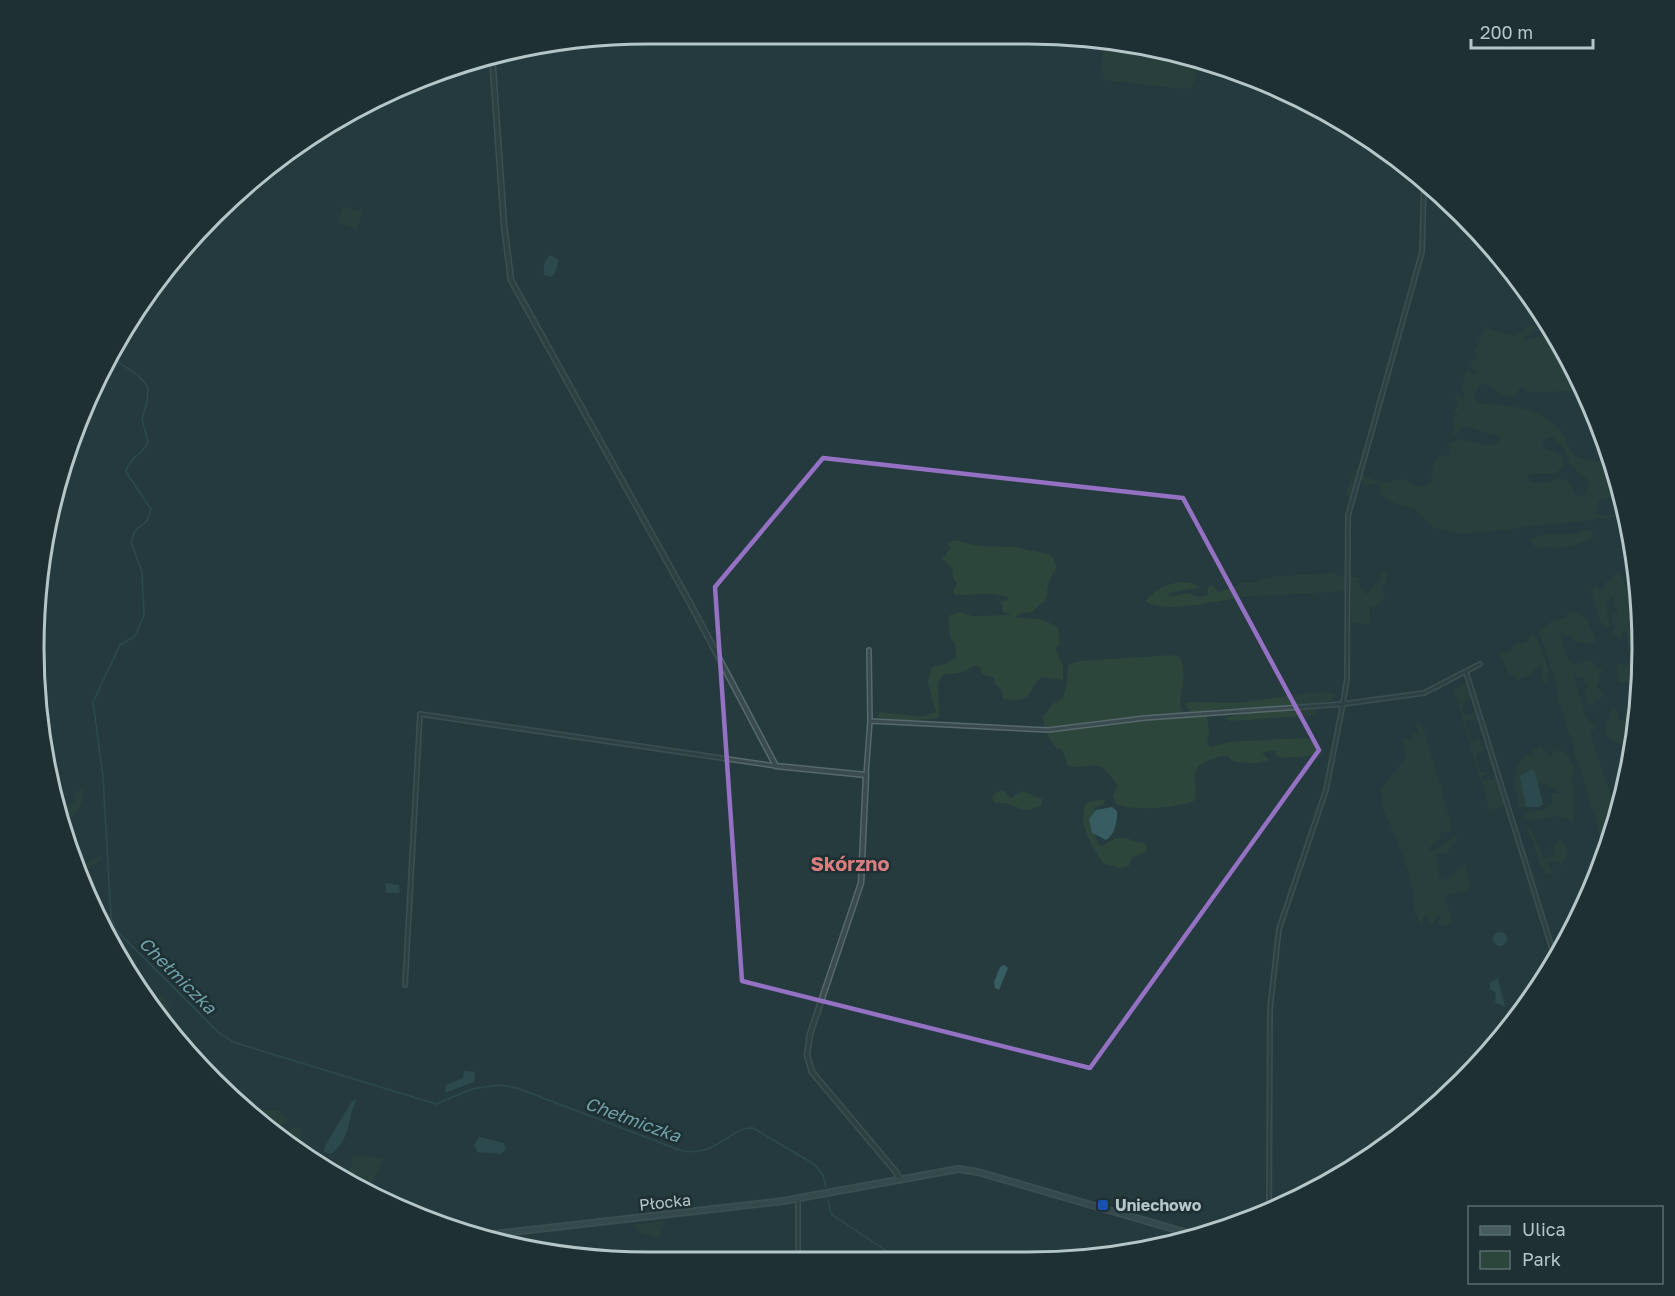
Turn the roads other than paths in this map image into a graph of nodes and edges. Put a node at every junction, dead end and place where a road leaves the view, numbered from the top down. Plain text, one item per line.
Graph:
1 (493, 64) edge
2 (1424, 192) edge
3 (869, 650) dead end
4 (1480, 664) dead end
5 (1466, 672) junction
6 (1343, 704) junction
7 (870, 721) junction
8 (776, 766) junction
9 (867, 775) junction
10 (1552, 948) edge
11 (405, 986) dead end
12 (900, 1180) junction
13 (798, 1199) junction
14 (1269, 1201) edge
15 (1184, 1232) edge
16 (499, 1234) edge
17 (798, 1252) edge

1 - 8 street
2 - 6 street
3 - 7 street
4 - 5 street
5 - 6 street
5 - 10 street
6 - 7 street
6 - 14 street
7 - 9 street
8 - 9 street
8 - 11 street
9 - 12 street
12 - 13 main road, Płocka
12 - 15 main road, Płocka
13 - 16 main road, Płocka
13 - 17 street

